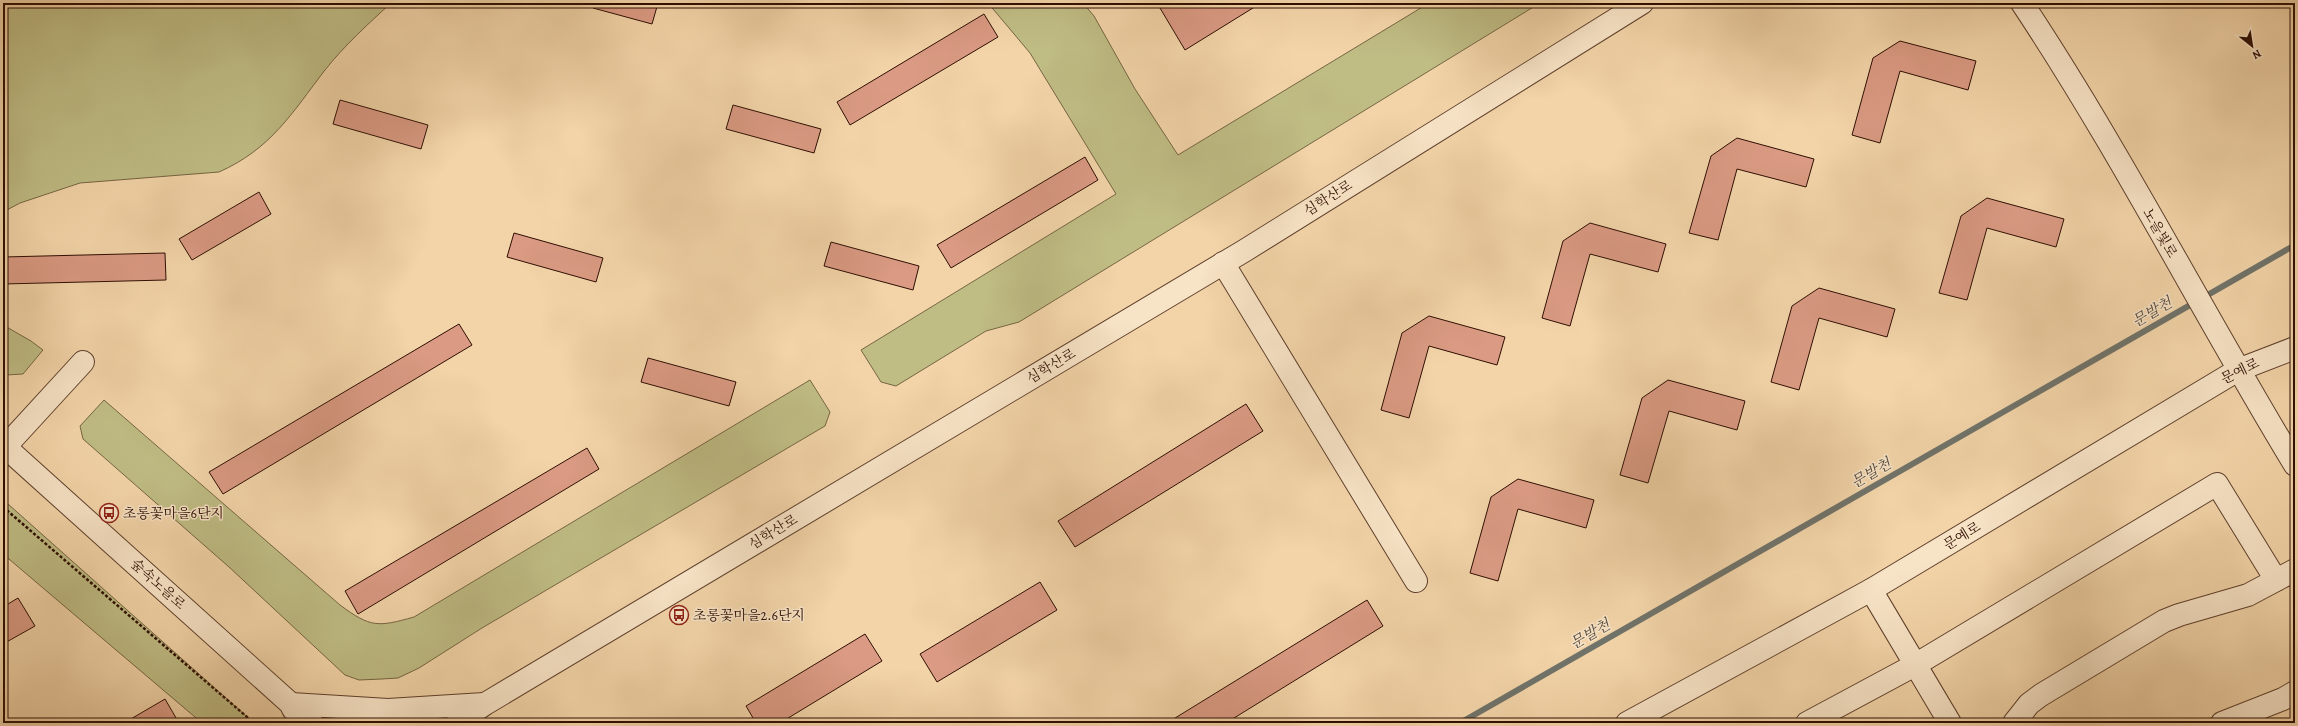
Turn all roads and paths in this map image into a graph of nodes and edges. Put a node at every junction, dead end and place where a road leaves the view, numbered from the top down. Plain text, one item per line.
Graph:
1 (1642, 3) edge
2 (2022, 3) edge
3 (1223, 263) junction
4 (2295, 348) edge
5 (83, 362) dead end
6 (2238, 370) junction
7 (4, 446) edge
8 (2295, 464) edge
9 (3, 507) edge
10 (2295, 570) edge
11 (2276, 580) junction
12 (1416, 581) dead end
13 (1871, 590) junction
14 (1915, 664) junction
15 (2295, 692) edge
16 (482, 713) edge
17 (294, 714) edge
18 (254, 723) edge
19 (312, 723) edge
20 (457, 723) edge
21 (1627, 723) edge
22 (1807, 723) edge
23 (1950, 723) edge
24 (2014, 723) edge
25 (2222, 723) edge

1 - 3 street, 심학산로
2 - 6 street, 노을빛로
3 - 12 street
3 - 16 street, 심학산로
4 - 6 street, 문예로
5 - 7 street
6 - 8 street, 노을빛로
6 - 13 street, 문예로
7 - 17 street, 숲속노을로
9 - 18 path
10 - 11 street
11 - 14 street
11 - 24 street
13 - 14 street
13 - 21 street, 문예로
14 - 22 street
14 - 23 street
15 - 25 street
16 - 17 street
16 - 20 street, 심학산로
17 - 19 street, 숲속노을로

